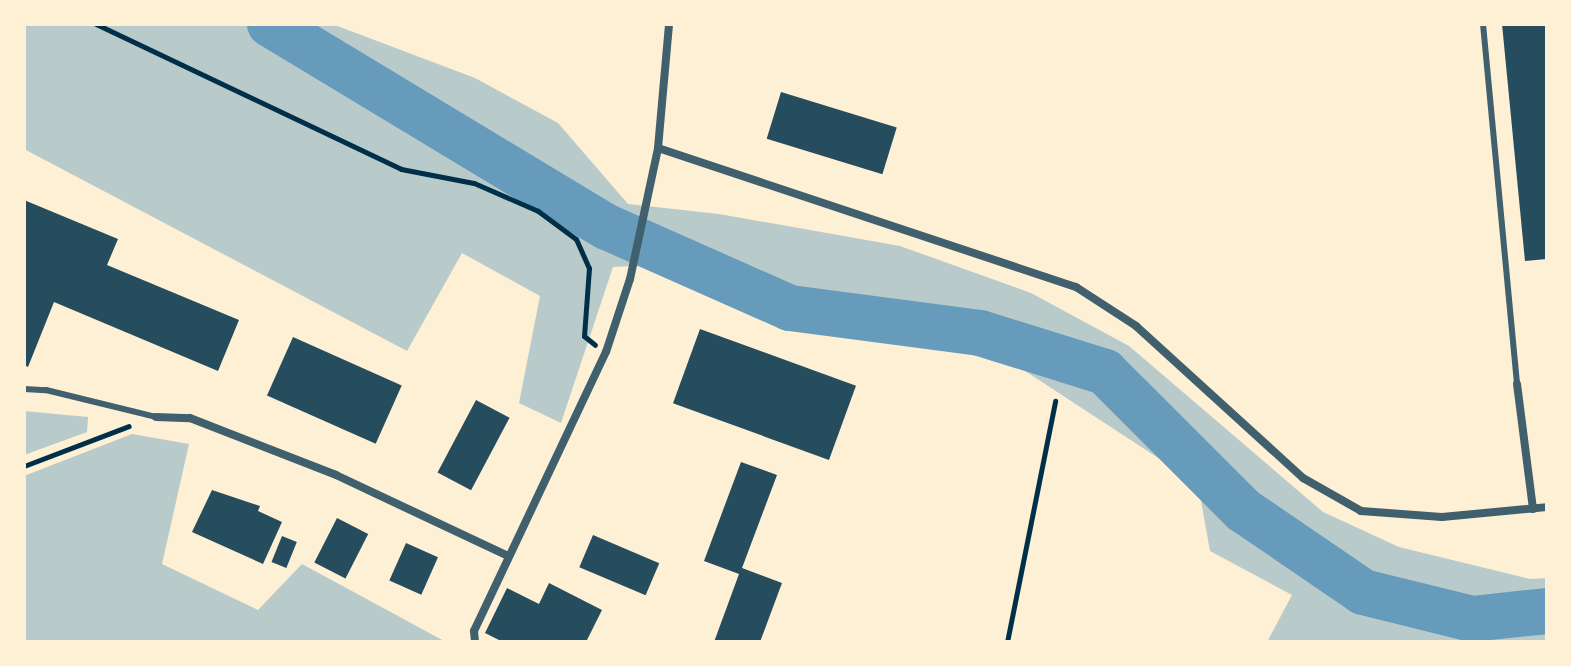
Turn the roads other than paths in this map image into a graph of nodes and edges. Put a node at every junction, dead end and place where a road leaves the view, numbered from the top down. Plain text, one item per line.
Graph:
1 (669, 24) edge
2 (1483, 24) edge
3 (658, 148) junction
4 (1517, 384) joint
5 (24, 389) edge
6 (156, 417) joint
7 (1547, 507) edge
8 (1533, 509) junction
9 (508, 556) junction
10 (475, 642) edge

1 - 3 street
2 - 4 lane
3 - 8 street
3 - 9 street
4 - 8 street
5 - 6 lane
6 - 9 street
7 - 8 street
9 - 10 street

